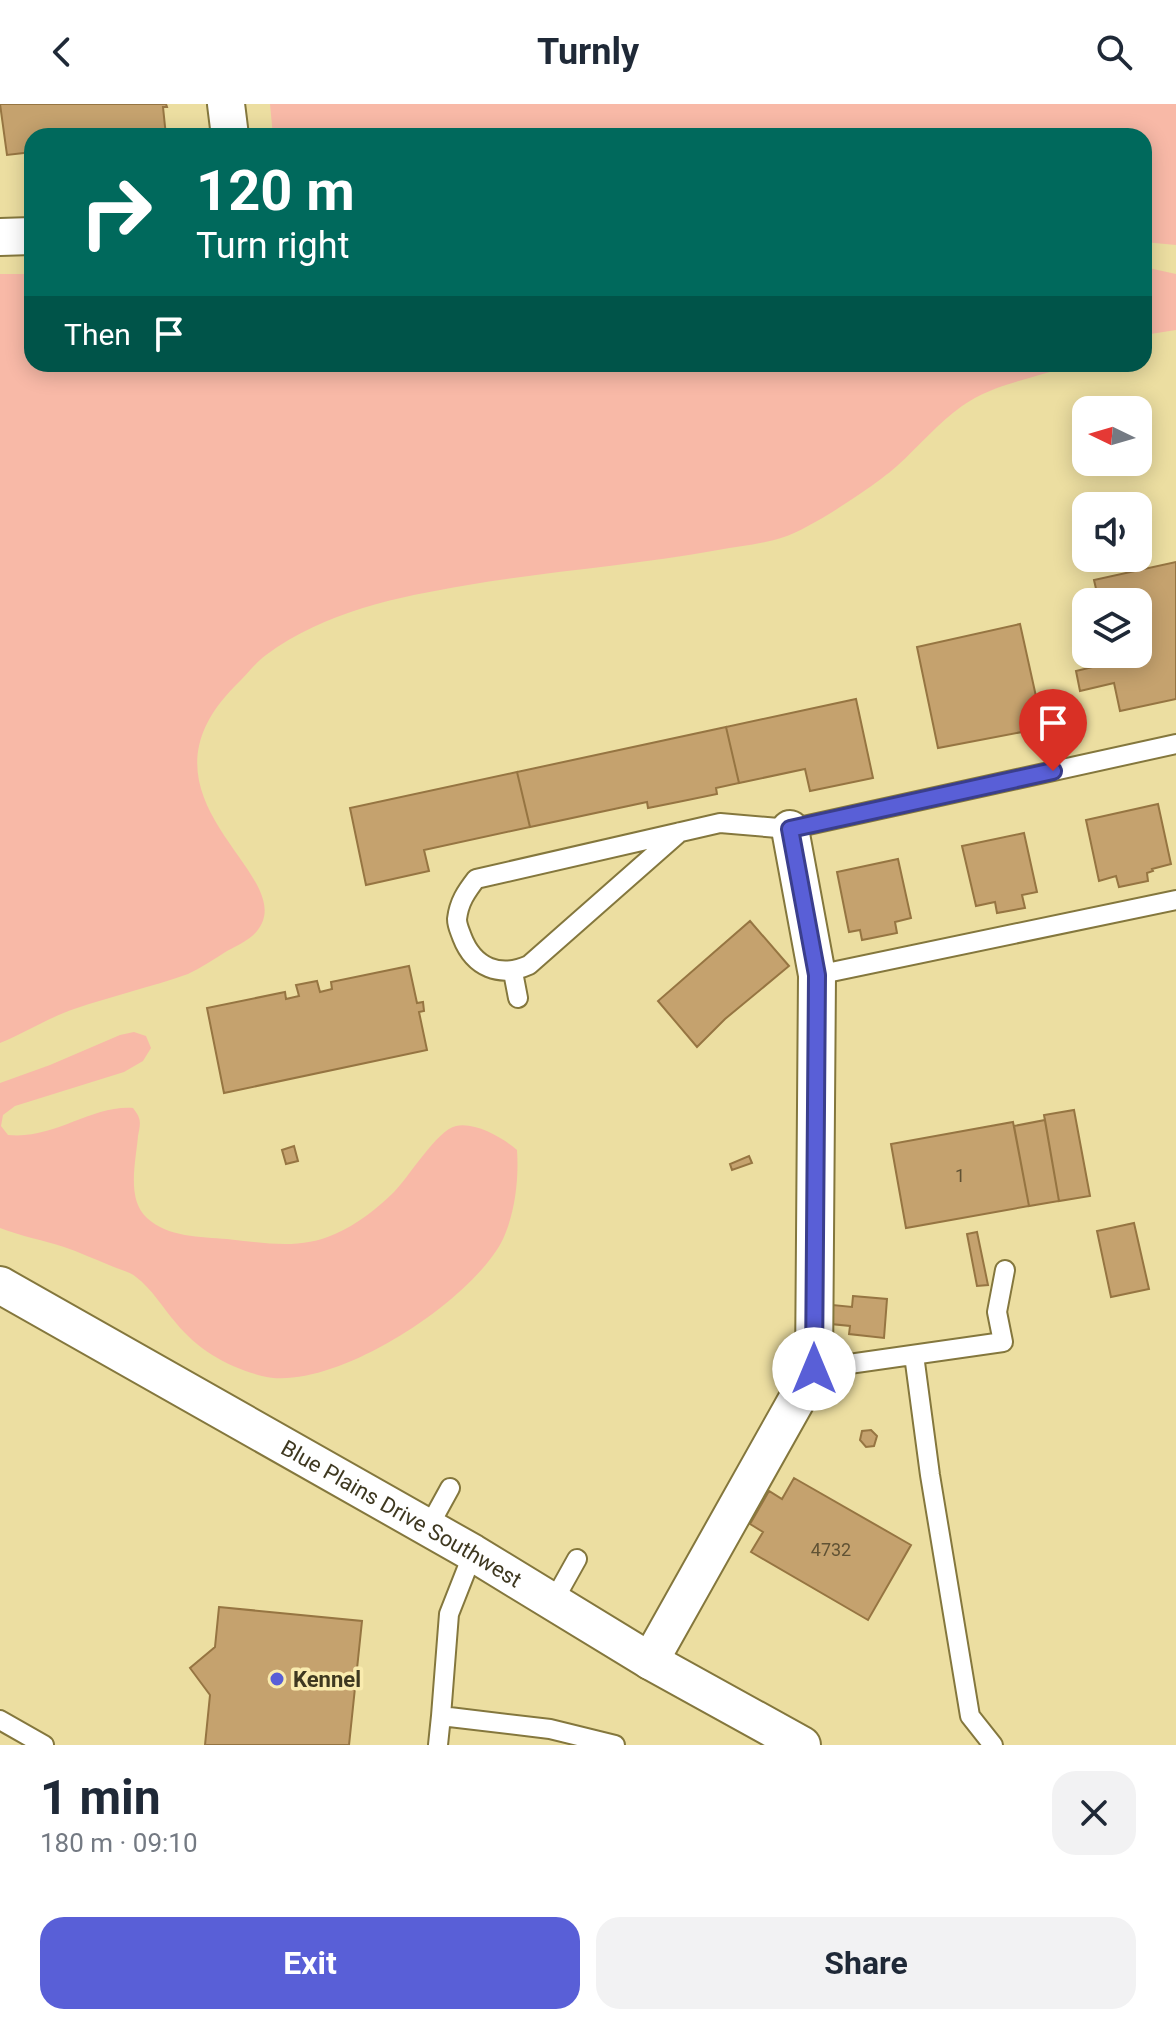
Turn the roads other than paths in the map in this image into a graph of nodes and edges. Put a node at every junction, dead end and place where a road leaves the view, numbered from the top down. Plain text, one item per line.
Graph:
1 (226, 104) edge
2 (229, 128) edge
3 (24, 236) edge
4 (0, 237) edge
5 (1176, 744) edge
6 (790, 829) junction
7 (680, 832) junction
8 (1176, 900) edge
9 (513, 972) junction
10 (817, 975) junction
11 (518, 998) dead end
12 (1005, 1270) dead end
13 (0, 1285) edge
14 (914, 1355) junction
15 (814, 1369) junction
16 (450, 1488) dead end
17 (428, 1528) junction
18 (473, 1553) junction
19 (577, 1559) dead end
20 (553, 1602) junction
21 (650, 1661) junction
22 (441, 1716) junction
23 (0, 1720) edge
24 (44, 1745) edge
25 (438, 1745) edge
26 (615, 1745) edge
27 (802, 1745) edge
28 (993, 1745) edge

1 - 2 street
3 - 4 street
5 - 6 lane
6 - 7 lane
6 - 10 street
7 - 9 lane
7 - 9 lane
8 - 10 lane
9 - 11 lane
10 - 15 street
12 - 14 lane
13 - 17 street, Blue Plains Drive Southwest
14 - 15 lane
14 - 28 lane
15 - 21 street
16 - 17 lane
17 - 18 street, Blue Plains Drive Southwest
18 - 20 street, Blue Plains Drive Southwest
18 - 22 lane
19 - 20 lane
20 - 21 street, Blue Plains Drive Southwest
21 - 27 street, Blue Plains Drive Southwest
22 - 25 lane
22 - 26 lane
23 - 24 lane

